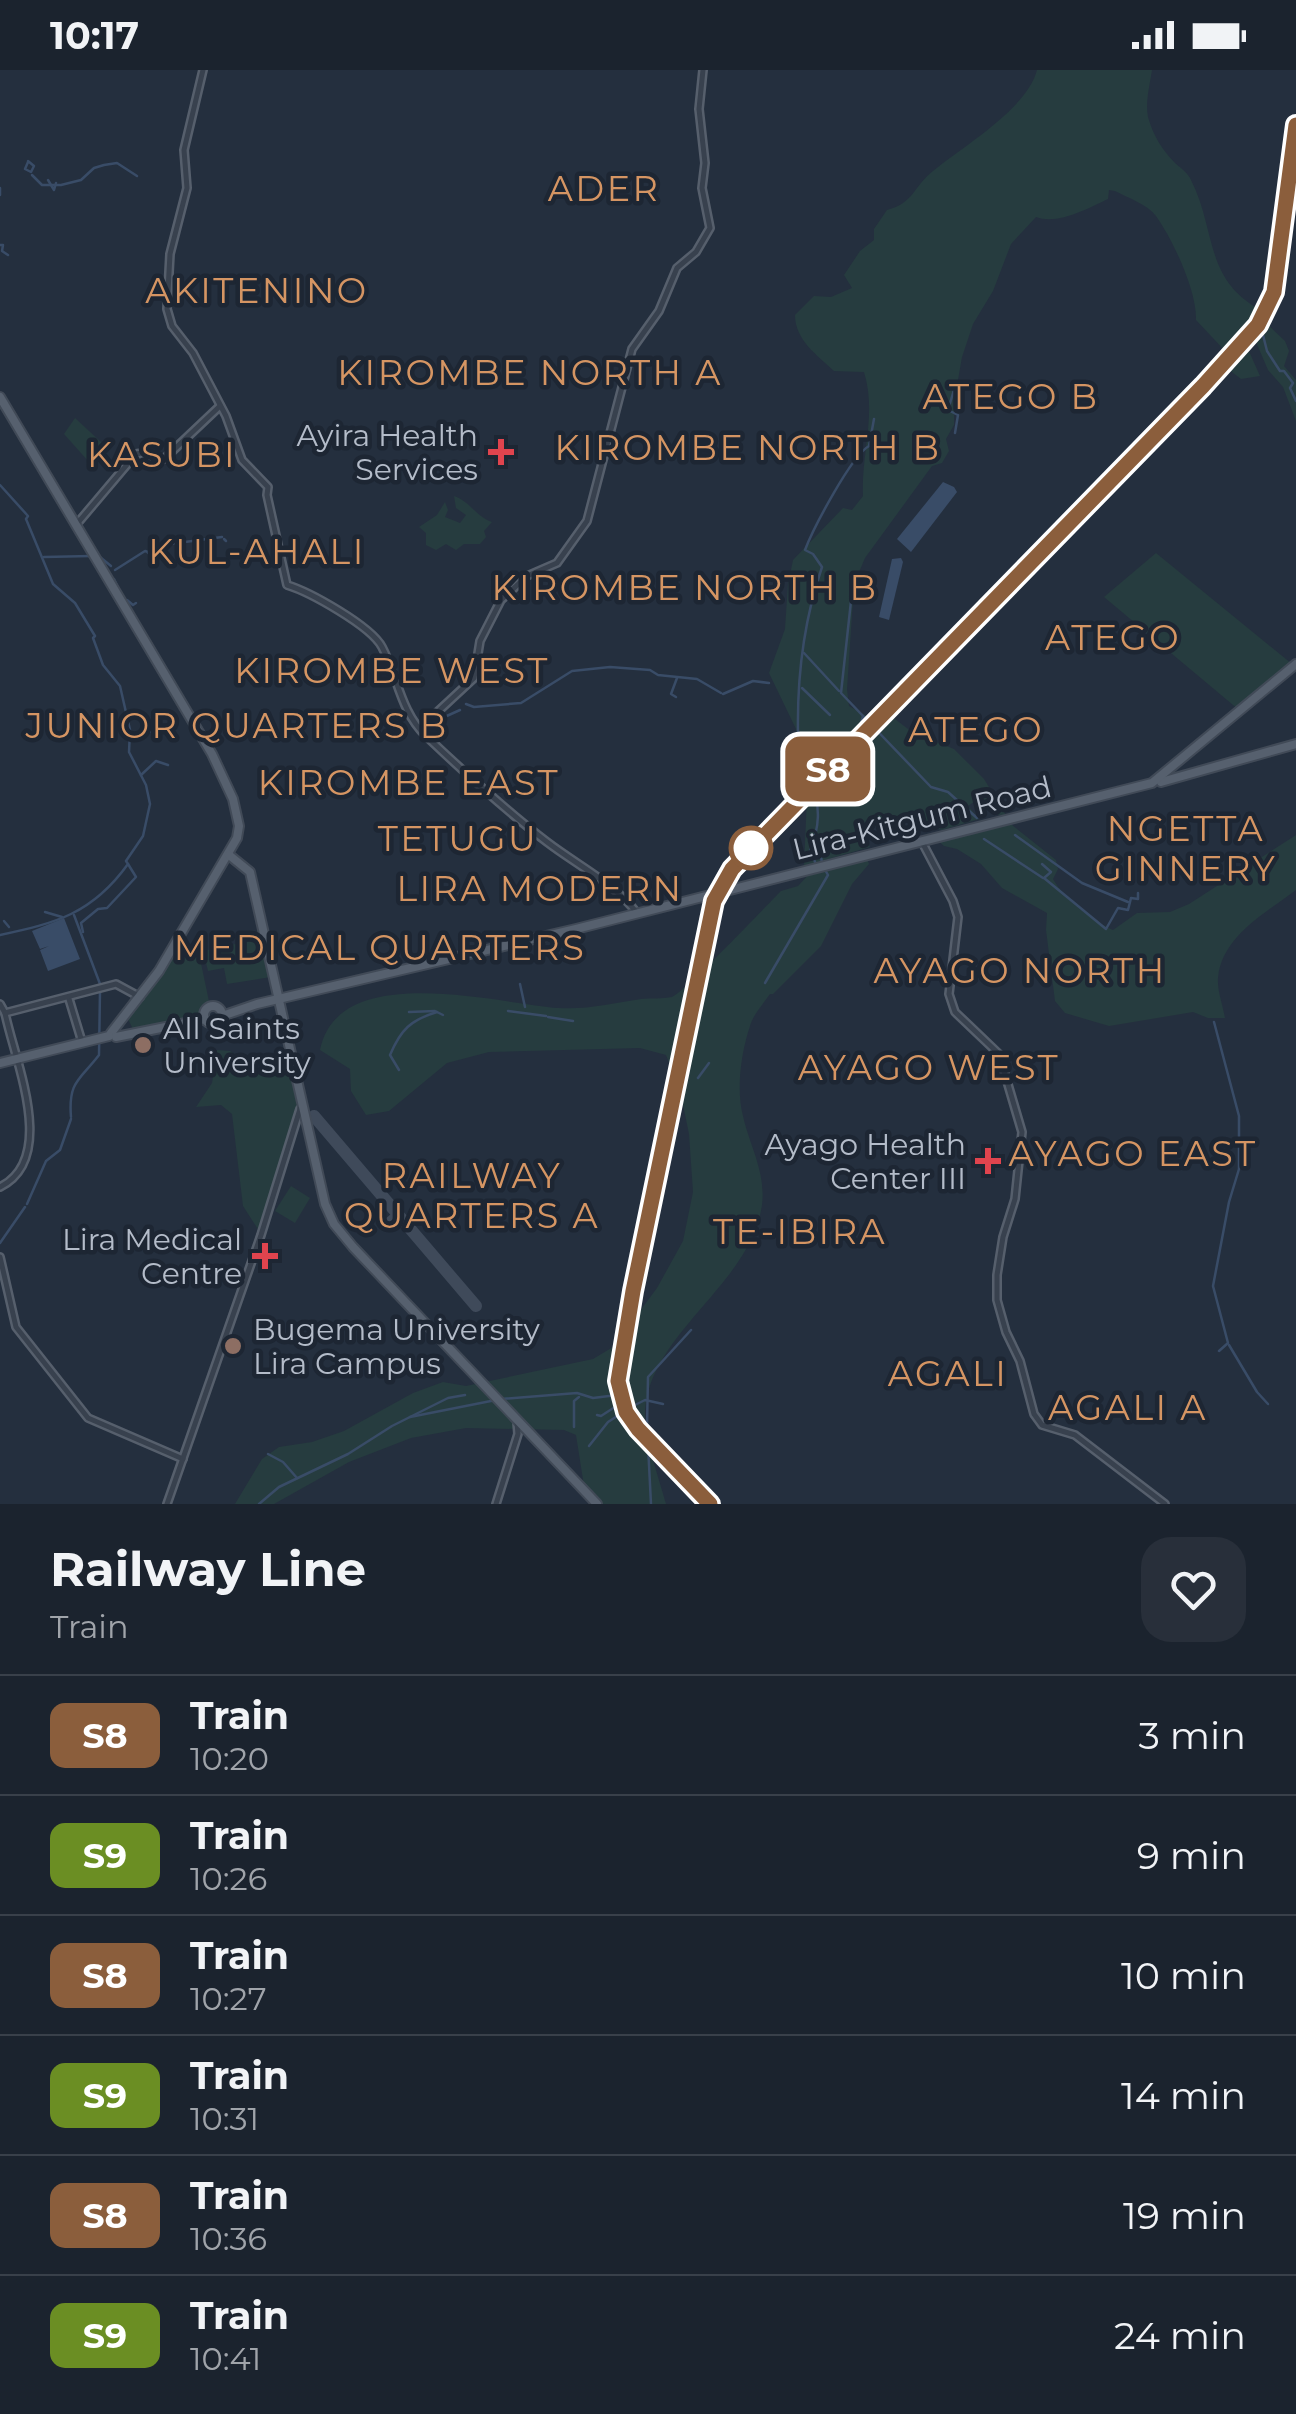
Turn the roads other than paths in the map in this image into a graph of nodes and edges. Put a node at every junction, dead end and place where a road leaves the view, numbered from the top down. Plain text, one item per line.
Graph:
1 (202, 70) edge
2 (703, 70) edge
3 (0, 397) edge
4 (220, 406) junction
5 (76, 524) junction
6 (1296, 664) edge
7 (424, 733) junction
8 (1296, 744) edge
9 (1152, 784) junction
10 (920, 840) junction
11 (228, 855) junction
12 (637, 913) junction
13 (140, 997) junction
14 (69, 998) junction
15 (278, 1000) junction
16 (0, 1004) edge
17 (224, 1012) junction
18 (5, 1013) junction
19 (200, 1017) junction
20 (113, 1034) junction
21 (83, 1044) junction
22 (17, 1058) junction
23 (0, 1063) edge
24 (303, 1107) junction
25 (0, 1187) edge
26 (0, 1258) edge
27 (522, 1431) junction
28 (183, 1459) junction
29 (167, 1504) edge
30 (496, 1504) edge
31 (597, 1504) edge
32 (1165, 1504) edge

1 - 4 street
2 - 7 street
3 - 5 main road
4 - 5 street
4 - 7 street
5 - 11 main road
6 - 9 main road, Lira-Kitgum Road
7 - 12 street
8 - 9 main road
9 - 10 main road, Lira-Kitgum Road
10 - 12 main road, Lira-Kitgum Road
10 - 32 street
11 - 13 main road
11 - 15 main road
12 - 15 main road, Lira-Kitgum Road
13 - 14 street
13 - 20 main road
14 - 18 street
14 - 21 street
15 - 17 main road, Lira-Kitgum Road
15 - 24 main road
16 - 18 street
17 - 19 main road
17 - 19 main road
18 - 22 street
19 - 20 main road
20 - 21 main road
21 - 22 main road
22 - 23 main road
22 - 25 street
24 - 27 main road
24 - 28 street
26 - 28 street
27 - 30 street
27 - 31 main road
28 - 29 street

